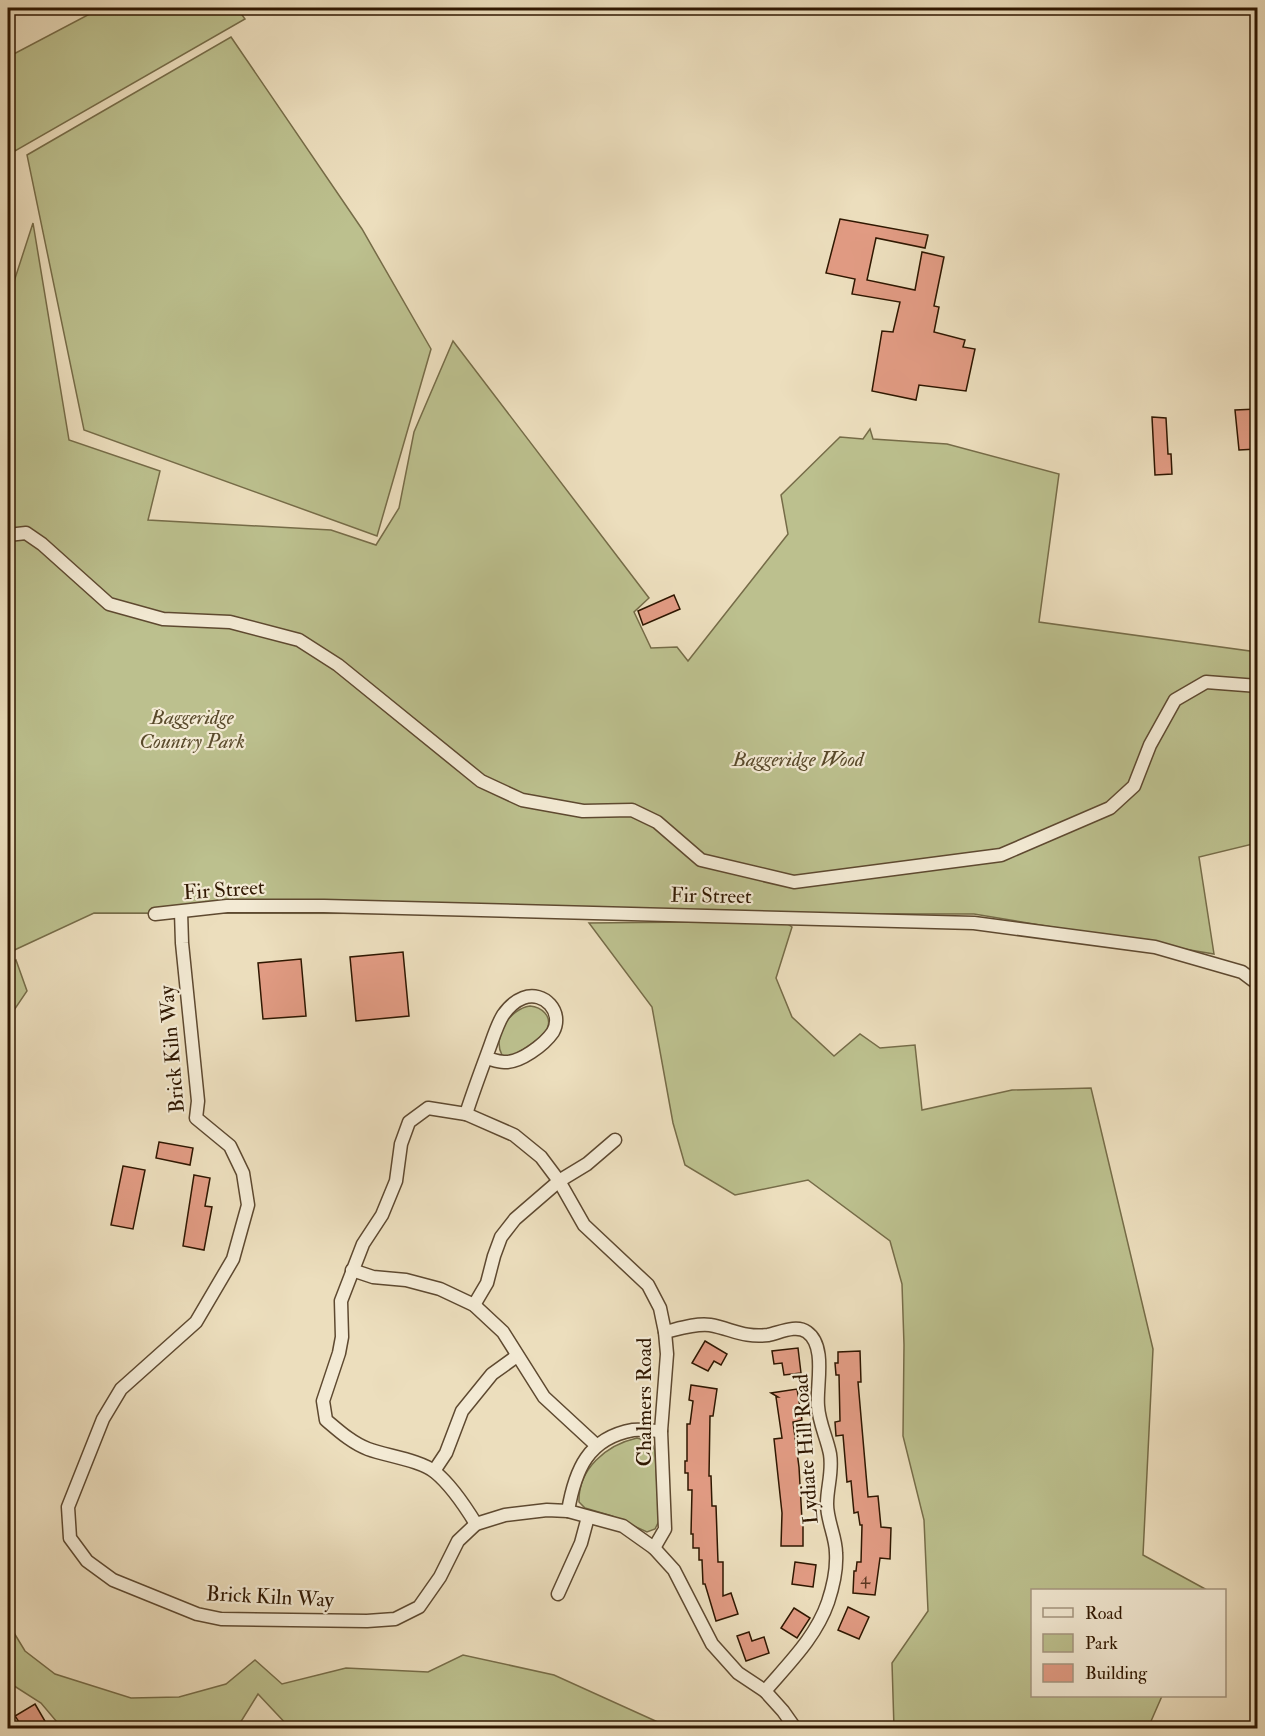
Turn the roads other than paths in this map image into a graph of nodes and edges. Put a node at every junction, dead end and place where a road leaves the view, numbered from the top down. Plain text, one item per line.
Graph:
1 (8, 535) edge
2 (1257, 686) edge
3 (181, 912) junction
4 (155, 914) dead end
5 (1257, 984) edge
6 (486, 1058) junction
7 (465, 1114) junction
8 (615, 1140) dead end
9 (559, 1181) junction
10 (352, 1270) junction
11 (474, 1305) junction
12 (665, 1332) junction
13 (517, 1356) junction
14 (661, 1431) junction
15 (596, 1445) junction
16 (434, 1471) junction
17 (568, 1511) junction
18 (588, 1516) junction
19 (476, 1524) junction
20 (654, 1548) junction
21 (558, 1594) dead end
22 (765, 1691) junction
23 (795, 1728) edge

1 - 2 street
3 - 4 street, Fir Street
3 - 5 street, Fir Street
3 - 19 street, Brick Kiln Way
6 - 6 street
6 - 7 street
7 - 9 street, Chalmers Road
7 - 10 street, Chalmers Road
8 - 9 street
9 - 11 street
9 - 12 street, Chalmers Road
10 - 11 street
10 - 16 street, Chalmers Road
11 - 13 street
12 - 14 street, Chalmers Road
12 - 22 street, Lydiate Hill Road
13 - 15 street
13 - 16 street
14 - 15 street
14 - 20 street, Chalmers Road
15 - 17 street
16 - 19 street, Chalmers Road
17 - 18 street, Brick Kiln Way
17 - 19 street, Brick Kiln Way
18 - 20 street, Brick Kiln Way
18 - 21 street
20 - 22 street, Brick Kiln Way
22 - 23 street, Brick Kiln Way

